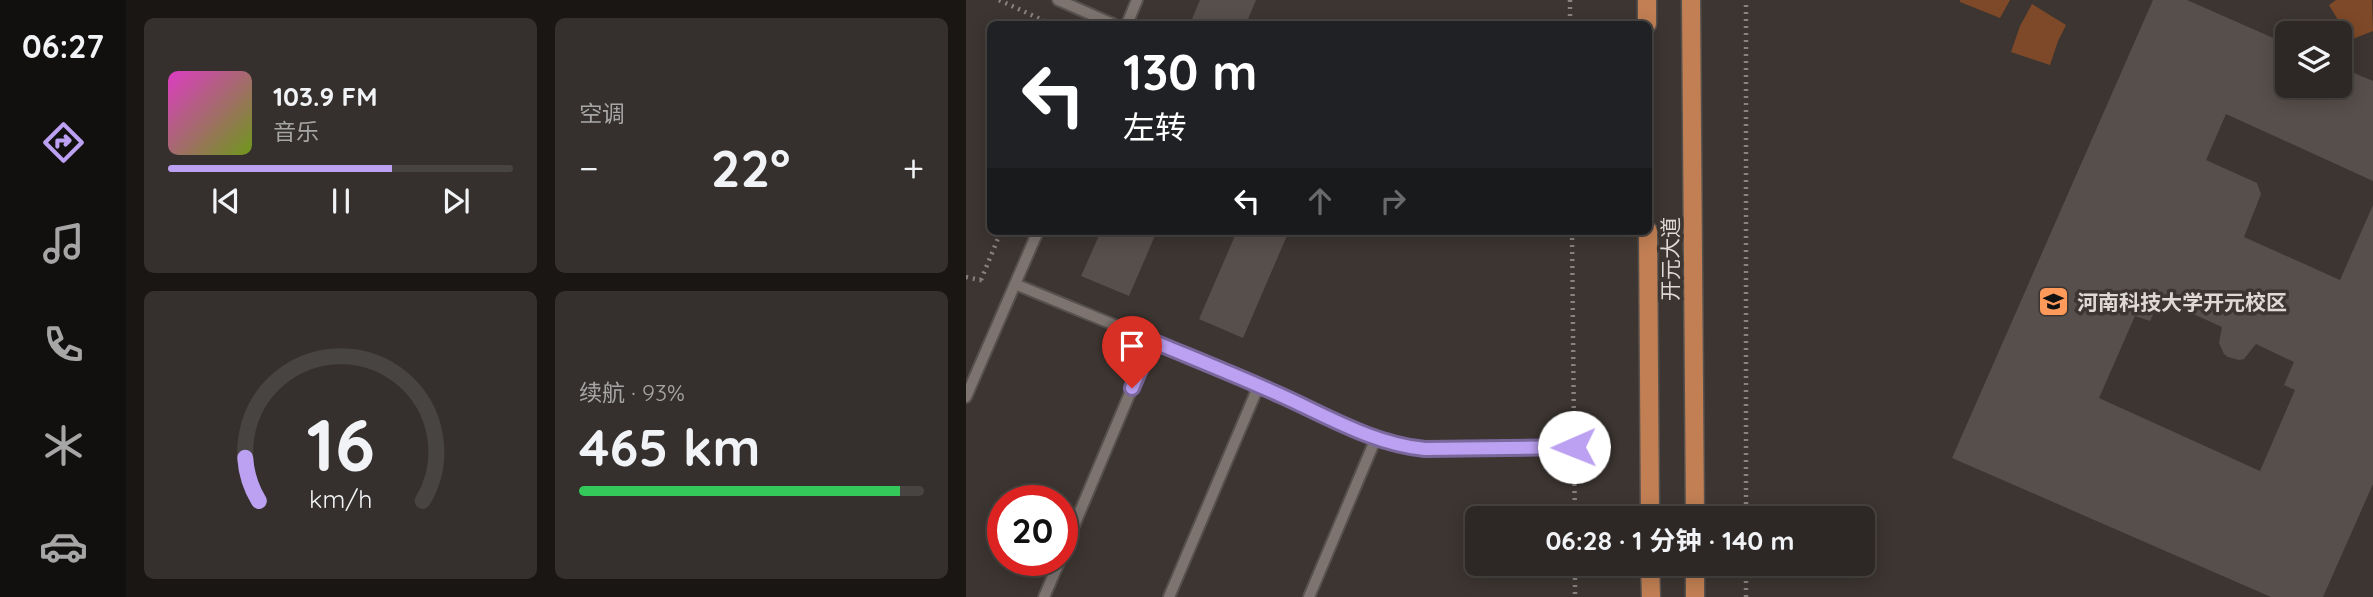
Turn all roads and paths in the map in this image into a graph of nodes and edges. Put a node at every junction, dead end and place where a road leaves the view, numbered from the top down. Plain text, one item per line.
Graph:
1 (999, 0) edge
2 (1058, 0) edge
3 (1137, 0) edge
4 (1570, 0) edge
5 (1647, 0) edge
6 (1691, 0) edge
7 (1746, 0) edge
8 (1044, 21) edge
9 (1106, 21) edge
10 (1128, 21) edge
11 (1570, 21) edge
12 (1647, 21) edge
13 (1000, 235) edge
14 (1036, 235) edge
15 (1572, 235) edge
16 (1648, 235) edge
17 (966, 277) edge
18 (1015, 284) junction
19 (1152, 341) junction
20 (1259, 386) junction
21 (966, 397) edge
22 (1376, 438) junction
23 (1574, 447) junction
24 (1574, 506) edge
25 (1650, 506) edge
26 (1695, 506) edge
27 (1746, 506) edge
28 (1078, 516) edge
29 (1053, 576) edge
30 (1575, 576) edge
31 (1650, 576) edge
32 (1695, 576) edge
33 (1746, 576) edge
34 (1044, 597) edge
35 (1170, 597) edge
36 (1310, 597) edge
37 (1575, 597) edge
38 (1651, 597) edge
39 (1695, 597) edge
40 (1746, 597) edge

1 - 8 path
2 - 9 lane
3 - 10 lane
4 - 11 path
5 - 12 main road
6 - 26 main road, 开元大道
7 - 27 path
13 - 17 path
14 - 18 lane
15 - 23 path
16 - 25 main road, 开元大道
18 - 19 lane
18 - 21 lane
19 - 20 lane
19 - 28 lane
20 - 22 lane
20 - 35 lane
22 - 23 lane
22 - 36 lane
23 - 24 path
29 - 34 lane
30 - 37 path
31 - 38 main road
32 - 39 main road
33 - 40 path

